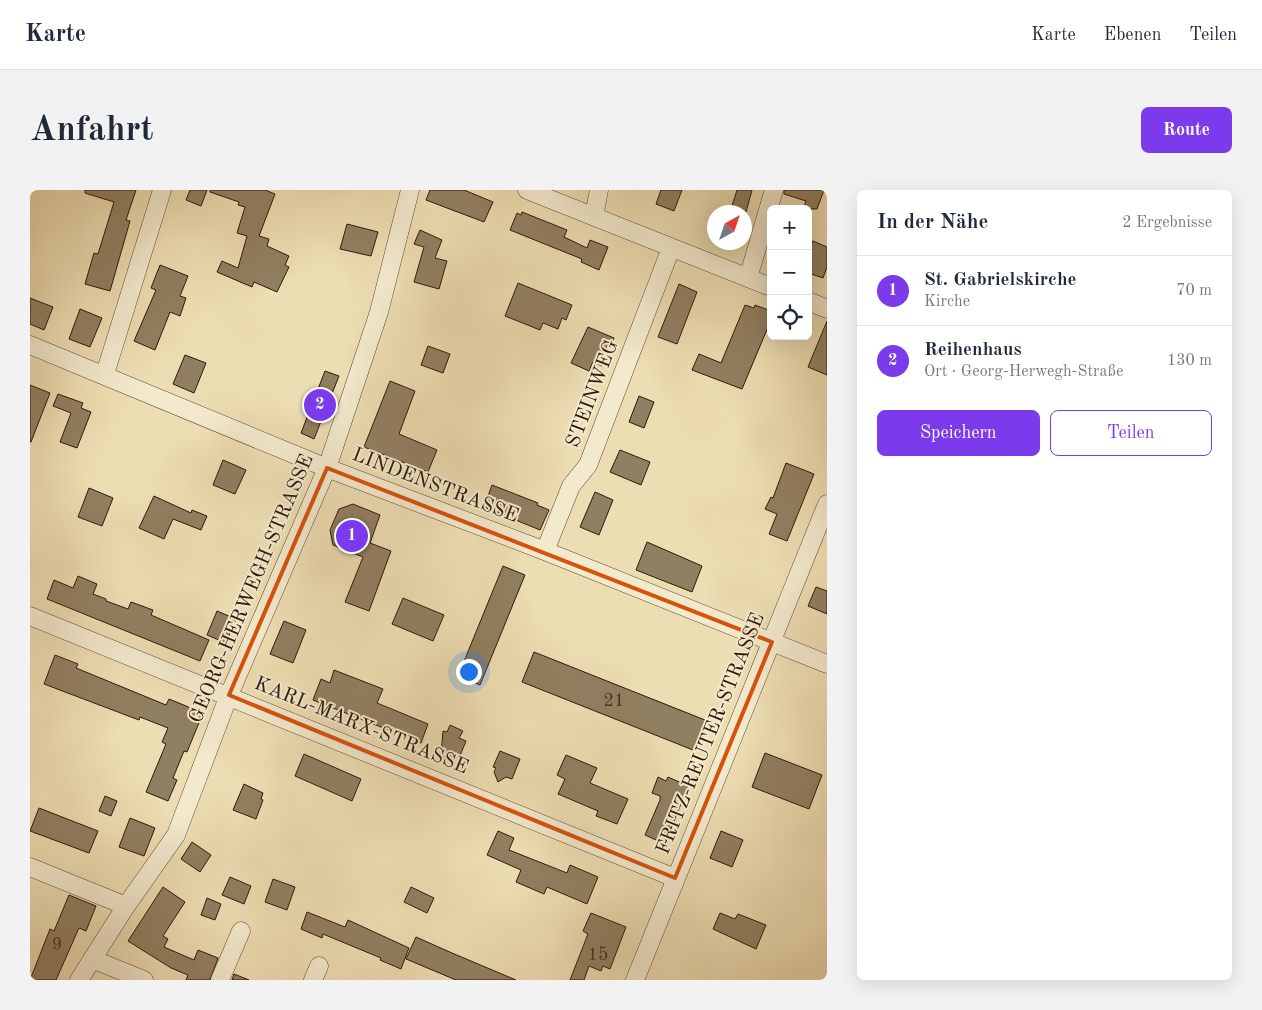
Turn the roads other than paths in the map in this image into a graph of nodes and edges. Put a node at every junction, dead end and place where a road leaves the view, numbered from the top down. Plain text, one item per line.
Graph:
1 (162, 190) edge
2 (410, 190) edge
3 (527, 190) edge
4 (599, 190) edge
5 (774, 190) edge
6 (594, 216) junction
7 (671, 248) junction
8 (748, 278) junction
9 (767, 285) edge
10 (812, 302) edge
11 (827, 308) edge
12 (30, 345) edge
13 (105, 374) junction
14 (327, 468) junction
15 (827, 504) edge
16 (545, 551) junction
17 (30, 616) edge
18 (772, 642) junction
19 (827, 664) edge
20 (229, 696) junction
21 (30, 867) edge
22 (675, 878) junction
23 (126, 906) junction
24 (241, 931) dead end
25 (92, 958) junction
26 (79, 980) edge
27 (144, 980) edge
28 (220, 980) edge
29 (635, 980) edge

1 - 13 street
2 - 14 street, GEORG-HERWEGH-STRASSE
3 - 6 street
4 - 6 street
5 - 8 street
6 - 7 street
7 - 8 street
7 - 16 street, STEINWEG
8 - 9 street
10 - 11 street
12 - 13 street, LINDENSTRASSE
13 - 14 street, LINDENSTRASSE
14 - 16 street, LINDENSTRASSE
14 - 20 street, GEORG-HERWEGH-STRASSE
15 - 18 street, FRITZ-REUTER-STRASSE
16 - 18 street, LINDENSTRASSE
17 - 20 street, KARL-MARX-STRASSE
18 - 19 street, LINDENSTRASSE
18 - 22 street, FRITZ-REUTER-STRASSE
20 - 22 street, KARL-MARX-STRASSE
20 - 23 street, GEORG-HERWEGH-STRASSE
21 - 23 street
22 - 29 street, FRITZ-REUTER-STRASSE
23 - 25 street, GEORG-HERWEGH-STRASSE
24 - 28 street
25 - 26 street, GEORG-HERWEGH-STRASSE
25 - 27 street

